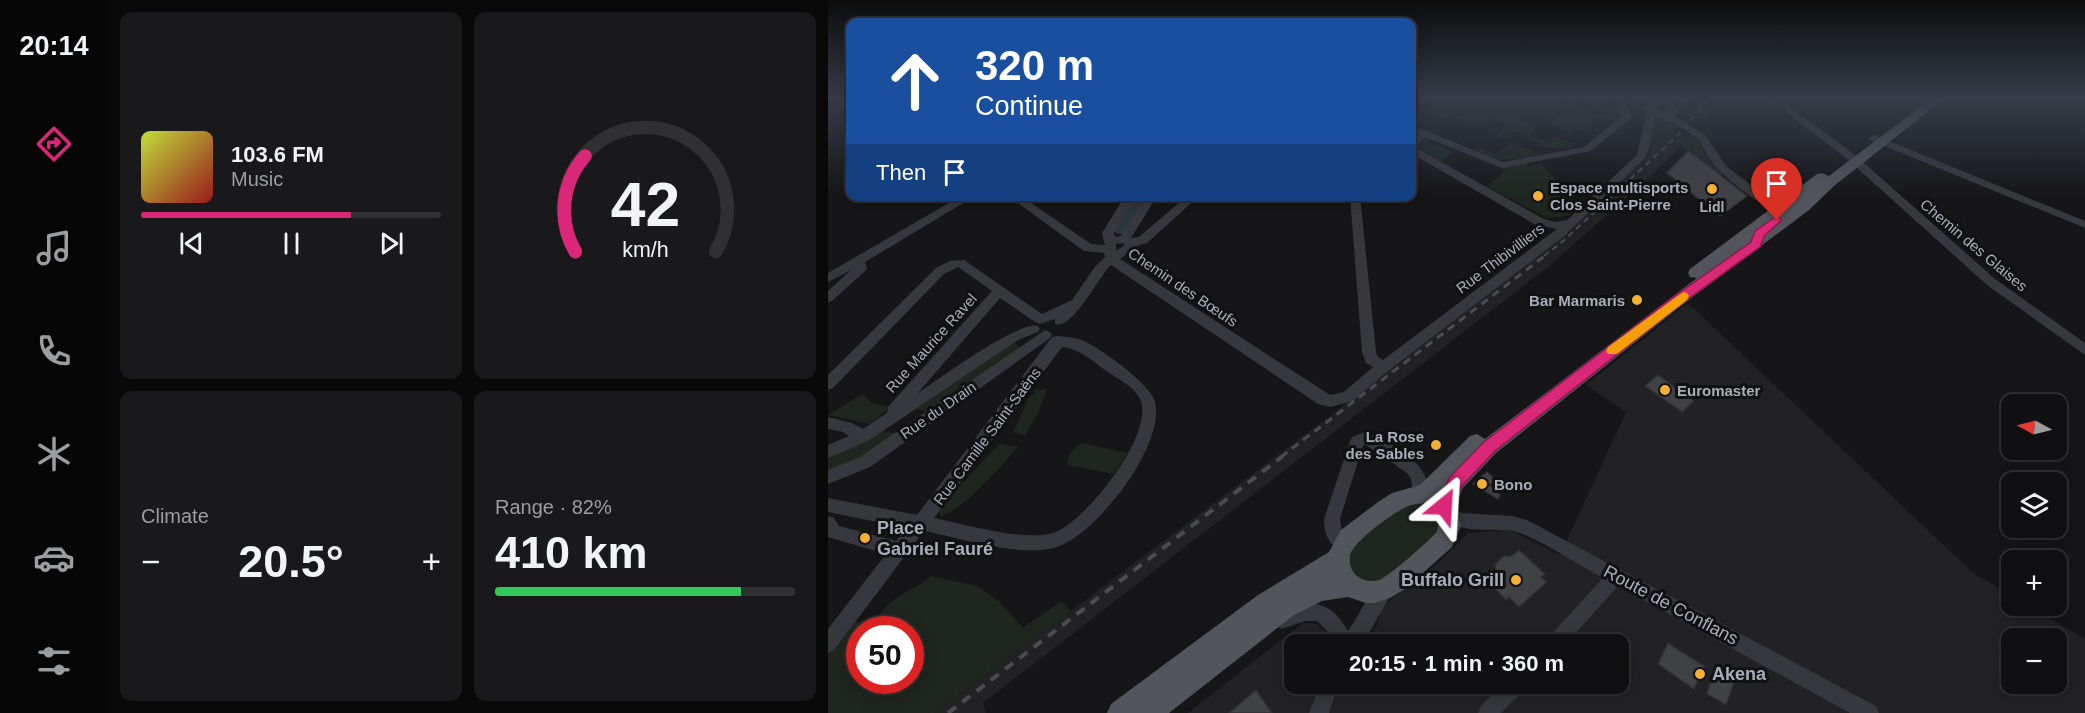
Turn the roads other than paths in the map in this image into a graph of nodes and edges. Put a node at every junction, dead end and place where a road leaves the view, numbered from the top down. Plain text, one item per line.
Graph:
1 (1609, 131) edge
2 (1646, 131) edge
3 (1693, 131) edge
4 (1700, 131) edge
5 (1816, 131) edge
6 (1886, 131) edge
7 (1888, 131) edge
8 (1424, 132) joint
9 (1878, 138) junction
10 (1416, 139) edge
11 (1416, 152) edge
12 (1853, 159) junction
13 (961, 201) edge
14 (1019, 201) edge
15 (1128, 201) edge
16 (1150, 201) edge
17 (1188, 201) edge
18 (1355, 201) edge
19 (1780, 209) junction
20 (1800, 209) junction
21 (2084, 225) edge
22 (1562, 227) junction
23 (1130, 240) junction
24 (1748, 241) junction
25 (1111, 250) junction
26 (859, 261) junction
27 (1127, 269) junction
28 (828, 278) edge
29 (1095, 278) junction
30 (999, 291) junction
31 (828, 298) edge
32 (1655, 311) junction
33 (1049, 328) junction
34 (2085, 350) edge
35 (1383, 367) junction
36 (828, 384) edge
37 (1341, 400) joint
38 (889, 419) junction
39 (828, 423) edge
40 (862, 437) junction
41 (828, 452) edge
42 (828, 477) edge
43 (1422, 494) junction
44 (828, 505) edge
45 (1452, 519) junction
46 (921, 522) junction
47 (828, 523) edge
48 (1338, 544) junction
49 (899, 550) junction
50 (1616, 576) junction
51 (1355, 587) junction
52 (1385, 590) junction
53 (1368, 618) junction
54 (1257, 628) junction
55 (1340, 634) edge
56 (1356, 634) edge
57 (1563, 634) edge
58 (828, 644) edge
59 (1326, 694) edge
60 (1506, 694) edge
61 (1120, 713) edge
62 (1148, 713) edge
63 (1319, 713) edge
64 (1488, 713) edge
65 (1869, 713) edge

1 - 8 street
2 - 22 street, Rue Thibivilliers
3 - 19 street
4 - 19 street
5 - 12 street, Chemin des Glaises
6 - 9 main road
7 - 9 main road
8 - 10 street
9 - 12 main road
9 - 21 street
11 - 22 street
12 - 19 main road
12 - 20 main road
12 - 34 street, Chemin des Glaises
13 - 26 street
14 - 25 street, Chemin des Bœufs
15 - 25 street, Rue du Drain
16 - 23 street
17 - 23 street
18 - 35 street
19 - 20 main road
19 - 24 main road
20 - 24 main road
22 - 35 street, Rue Thibivilliers
23 - 25 street
23 - 25 street
24 - 32 main road
24 - 32 main road
25 - 27 street, Chemin des Bœufs
25 - 29 street, Rue du Drain
26 - 28 street
26 - 31 street
27 - 29 street
27 - 37 street, Chemin des Bœufs
29 - 33 street, Rue du Drain
30 - 33 street
30 - 36 street
30 - 38 street, Rue Maurice Ravel
32 - 43 main road
32 - 45 main road
33 - 38 street, Rue du Drain
33 - 42 street, Rue du Drain
33 - 46 street, Rue Camille Saint-Saëns
33 - 46 street
35 - 37 street, Rue Thibivilliers
38 - 40 street, Rue du Drain
39 - 40 street
40 - 41 street, Rue du Drain
43 - 45 main road
43 - 48 main road
43 - 48 street
44 - 46 street
45 - 50 street, Route de Conflans
45 - 52 main road
46 - 49 street, Rue Camille Saint-Saëns
47 - 49 street
48 - 51 main road
48 - 61 main road
49 - 58 street, Rue Camille Saint-Saëns
50 - 57 street
50 - 65 street, Route de Conflans
51 - 52 main road
51 - 53 street
51 - 54 main road
52 - 53 street
53 - 56 street
54 - 55 street
54 - 62 main road
59 - 63 street
60 - 64 street

